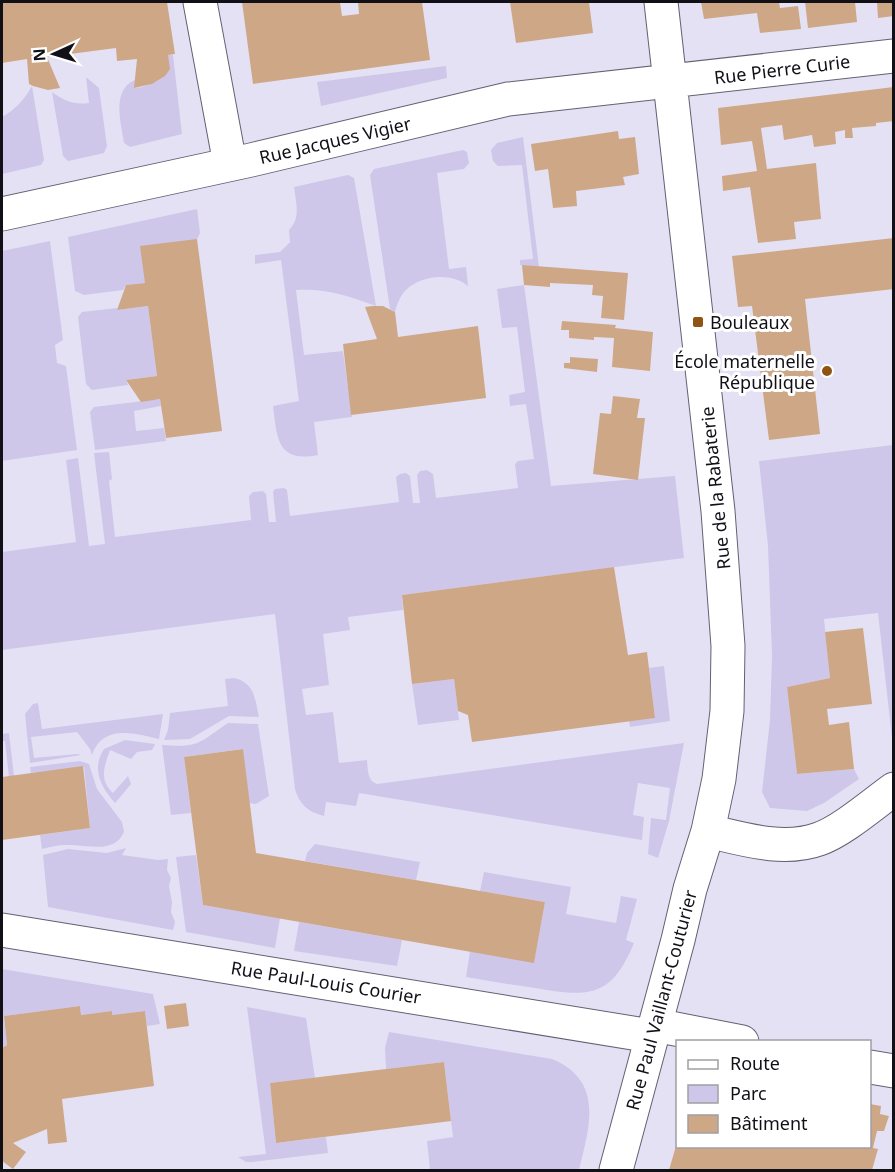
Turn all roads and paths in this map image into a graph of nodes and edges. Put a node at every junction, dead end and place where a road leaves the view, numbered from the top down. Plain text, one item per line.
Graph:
1 (200, 2) edge
2 (661, 2) edge
3 (894, 56) edge
4 (671, 81) junction
5 (230, 164) junction
6 (2, 214) edge
7 (894, 789) edge
8 (708, 831) junction
9 (2, 930) edge
10 (653, 1030) junction
11 (734, 1040) edge
12 (871, 1066) edge
13 (894, 1071) edge
14 (616, 1170) edge

1 - 5 street
2 - 4 street, Rue de la Rabaterie
3 - 4 street, Rue Pierre Curie
4 - 5 street, Rue Jacques Vigier
4 - 8 street, Rue de la Rabaterie
5 - 6 street, Rue Jacques Vigier
7 - 8 street
8 - 10 street, Rue Paul Vaillant-Couturier
9 - 10 street, Rue Paul-Louis Courier
10 - 11 street, Rue Paul-Louis Courier
10 - 14 street, Rue Paul Vaillant-Couturier
12 - 13 street

